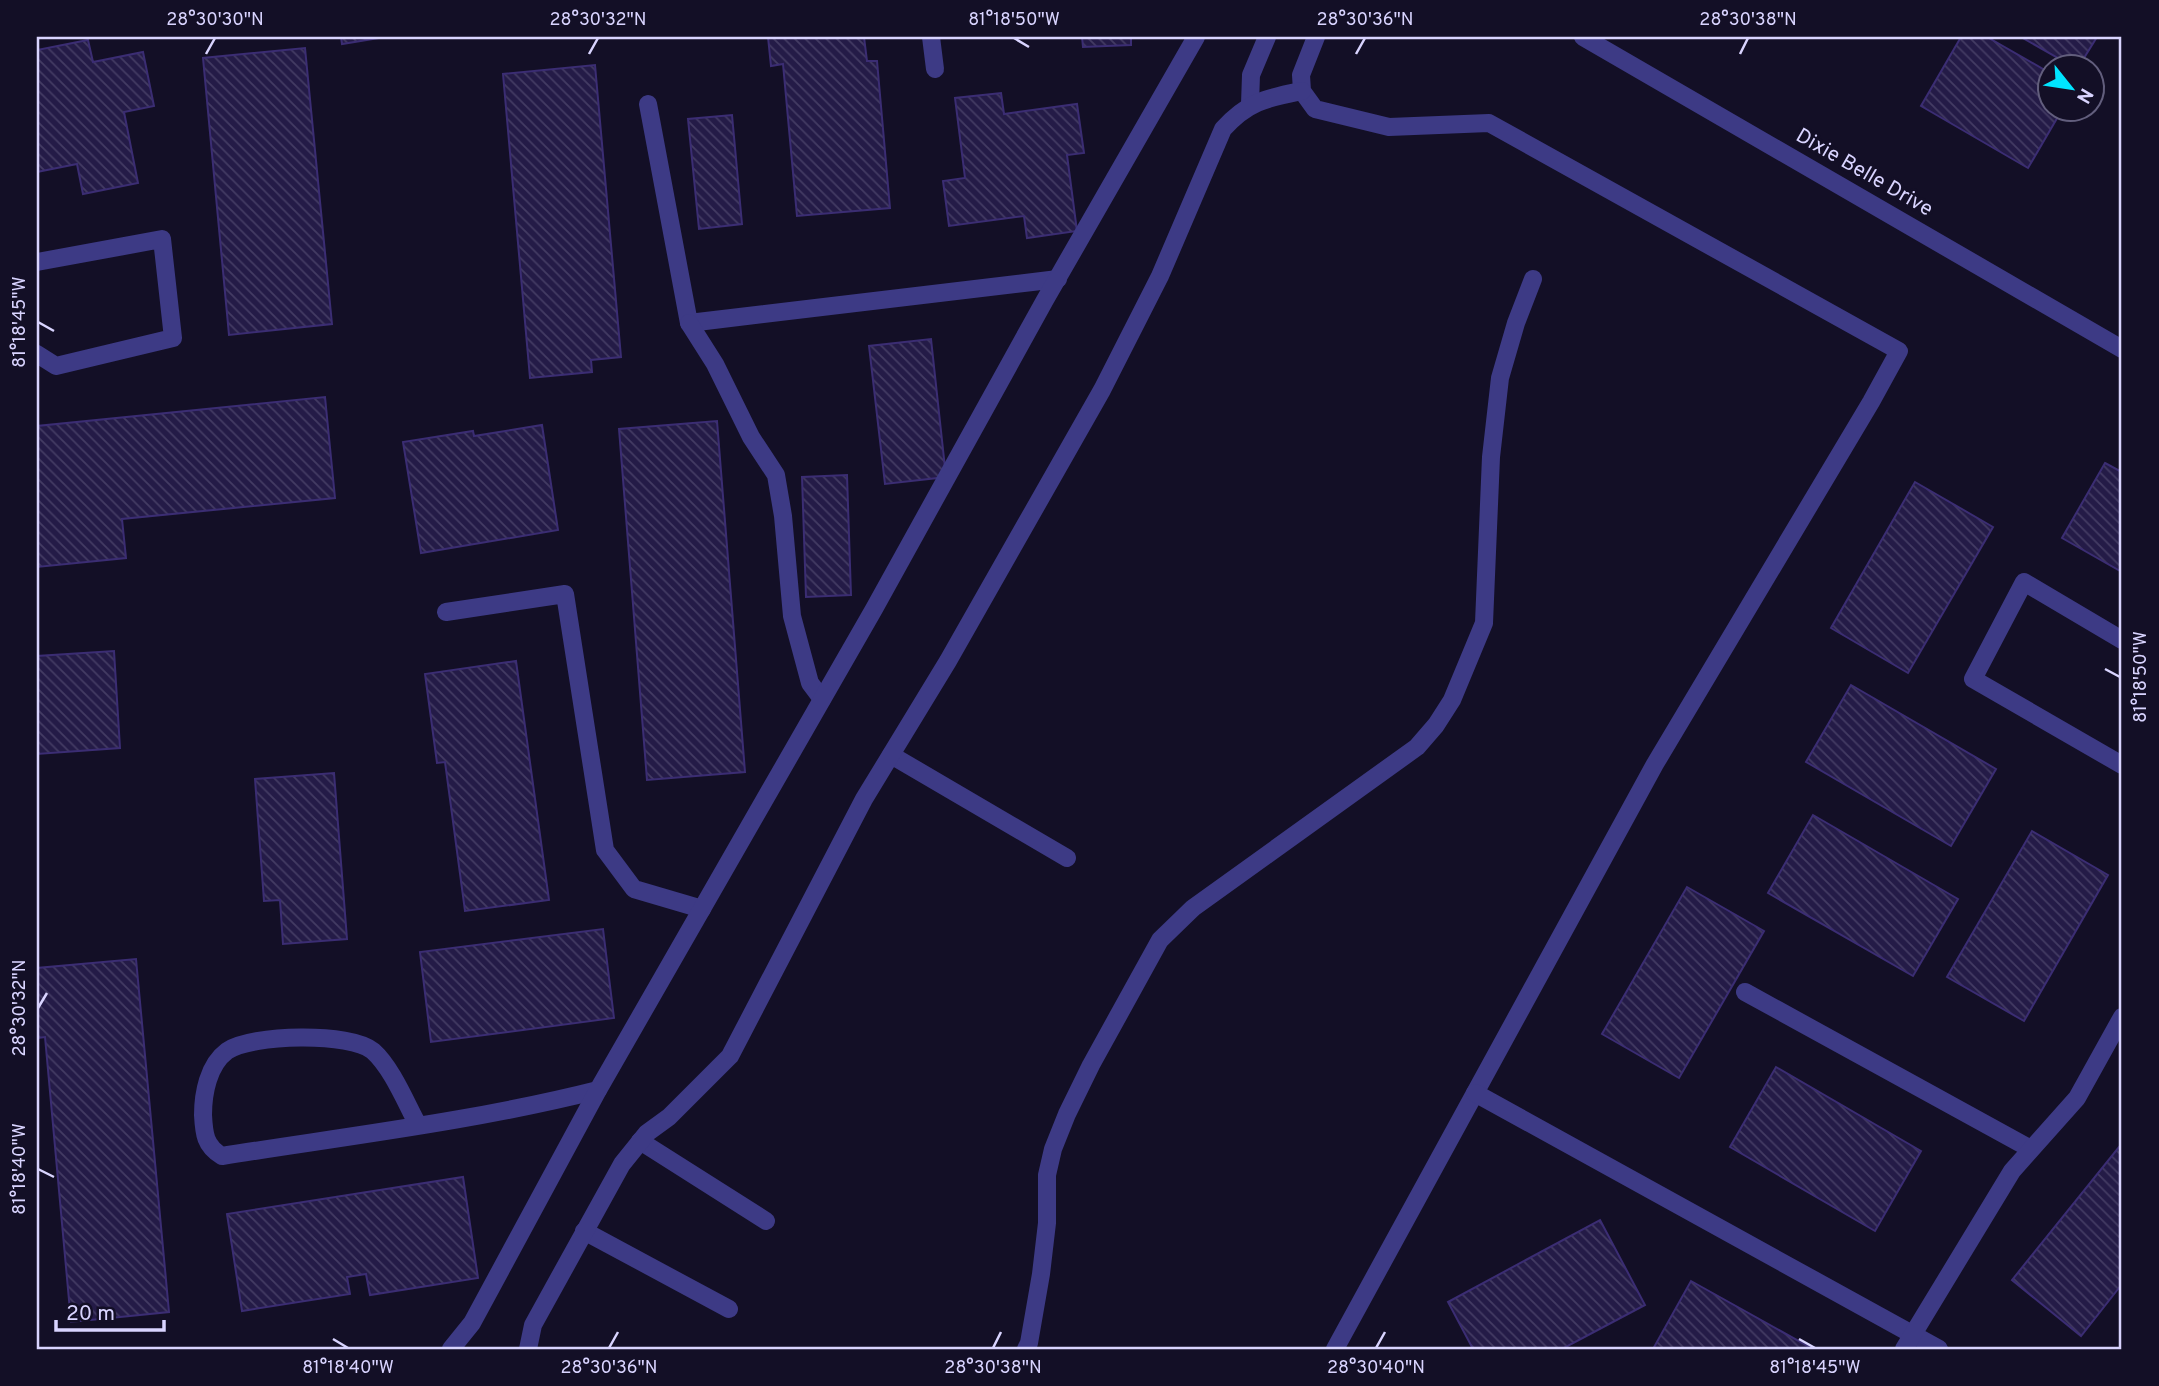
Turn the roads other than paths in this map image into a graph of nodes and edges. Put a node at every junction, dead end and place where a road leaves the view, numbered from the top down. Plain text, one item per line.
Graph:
1 (931, 37) edge
2 (1196, 37) edge
3 (1267, 37) edge
4 (1315, 37) edge
5 (1583, 37) edge
6 (935, 69) dead end
7 (1302, 90) junction
8 (648, 104) dead end
9 (1250, 104) junction
10 (37, 262) edge
11 (1058, 279) junction
12 (1532, 279) dead end
13 (689, 323) junction
14 (2122, 349) edge
15 (37, 354) edge
16 (446, 612) dead end
17 (2122, 640) edge
18 (822, 699) junction
19 (891, 755) junction
20 (2122, 765) edge
21 (1067, 858) dead end
22 (702, 909) junction
23 (1745, 992) dead end
24 (2122, 1017) edge
25 (598, 1090) junction
26 (1475, 1093) junction
27 (418, 1125) junction
28 (640, 1141) junction
29 (2031, 1149) junction
30 (766, 1221) dead end
31 (584, 1231) junction
32 (729, 1309) dead end
33 (1908, 1342) edge
34 (451, 1349) edge
35 (528, 1349) edge
36 (1026, 1349) edge
37 (1335, 1349) edge
38 (1939, 1349) edge

1 - 6 street
2 - 11 street
3 - 9 street
4 - 7 street
5 - 14 street, Dixie Belle Drive
7 - 9 street
7 - 26 street
8 - 13 street
9 - 19 street
10 - 15 street
11 - 13 street
11 - 18 street
12 - 36 street
13 - 18 street
16 - 22 street
17 - 20 street
18 - 22 street
19 - 21 street
19 - 28 street
22 - 25 street
23 - 29 street
24 - 29 street
25 - 27 street
25 - 34 street
26 - 33 street
26 - 37 street
27 - 27 street
28 - 30 street
28 - 31 street
29 - 33 street
31 - 32 street
31 - 35 street
33 - 38 street

